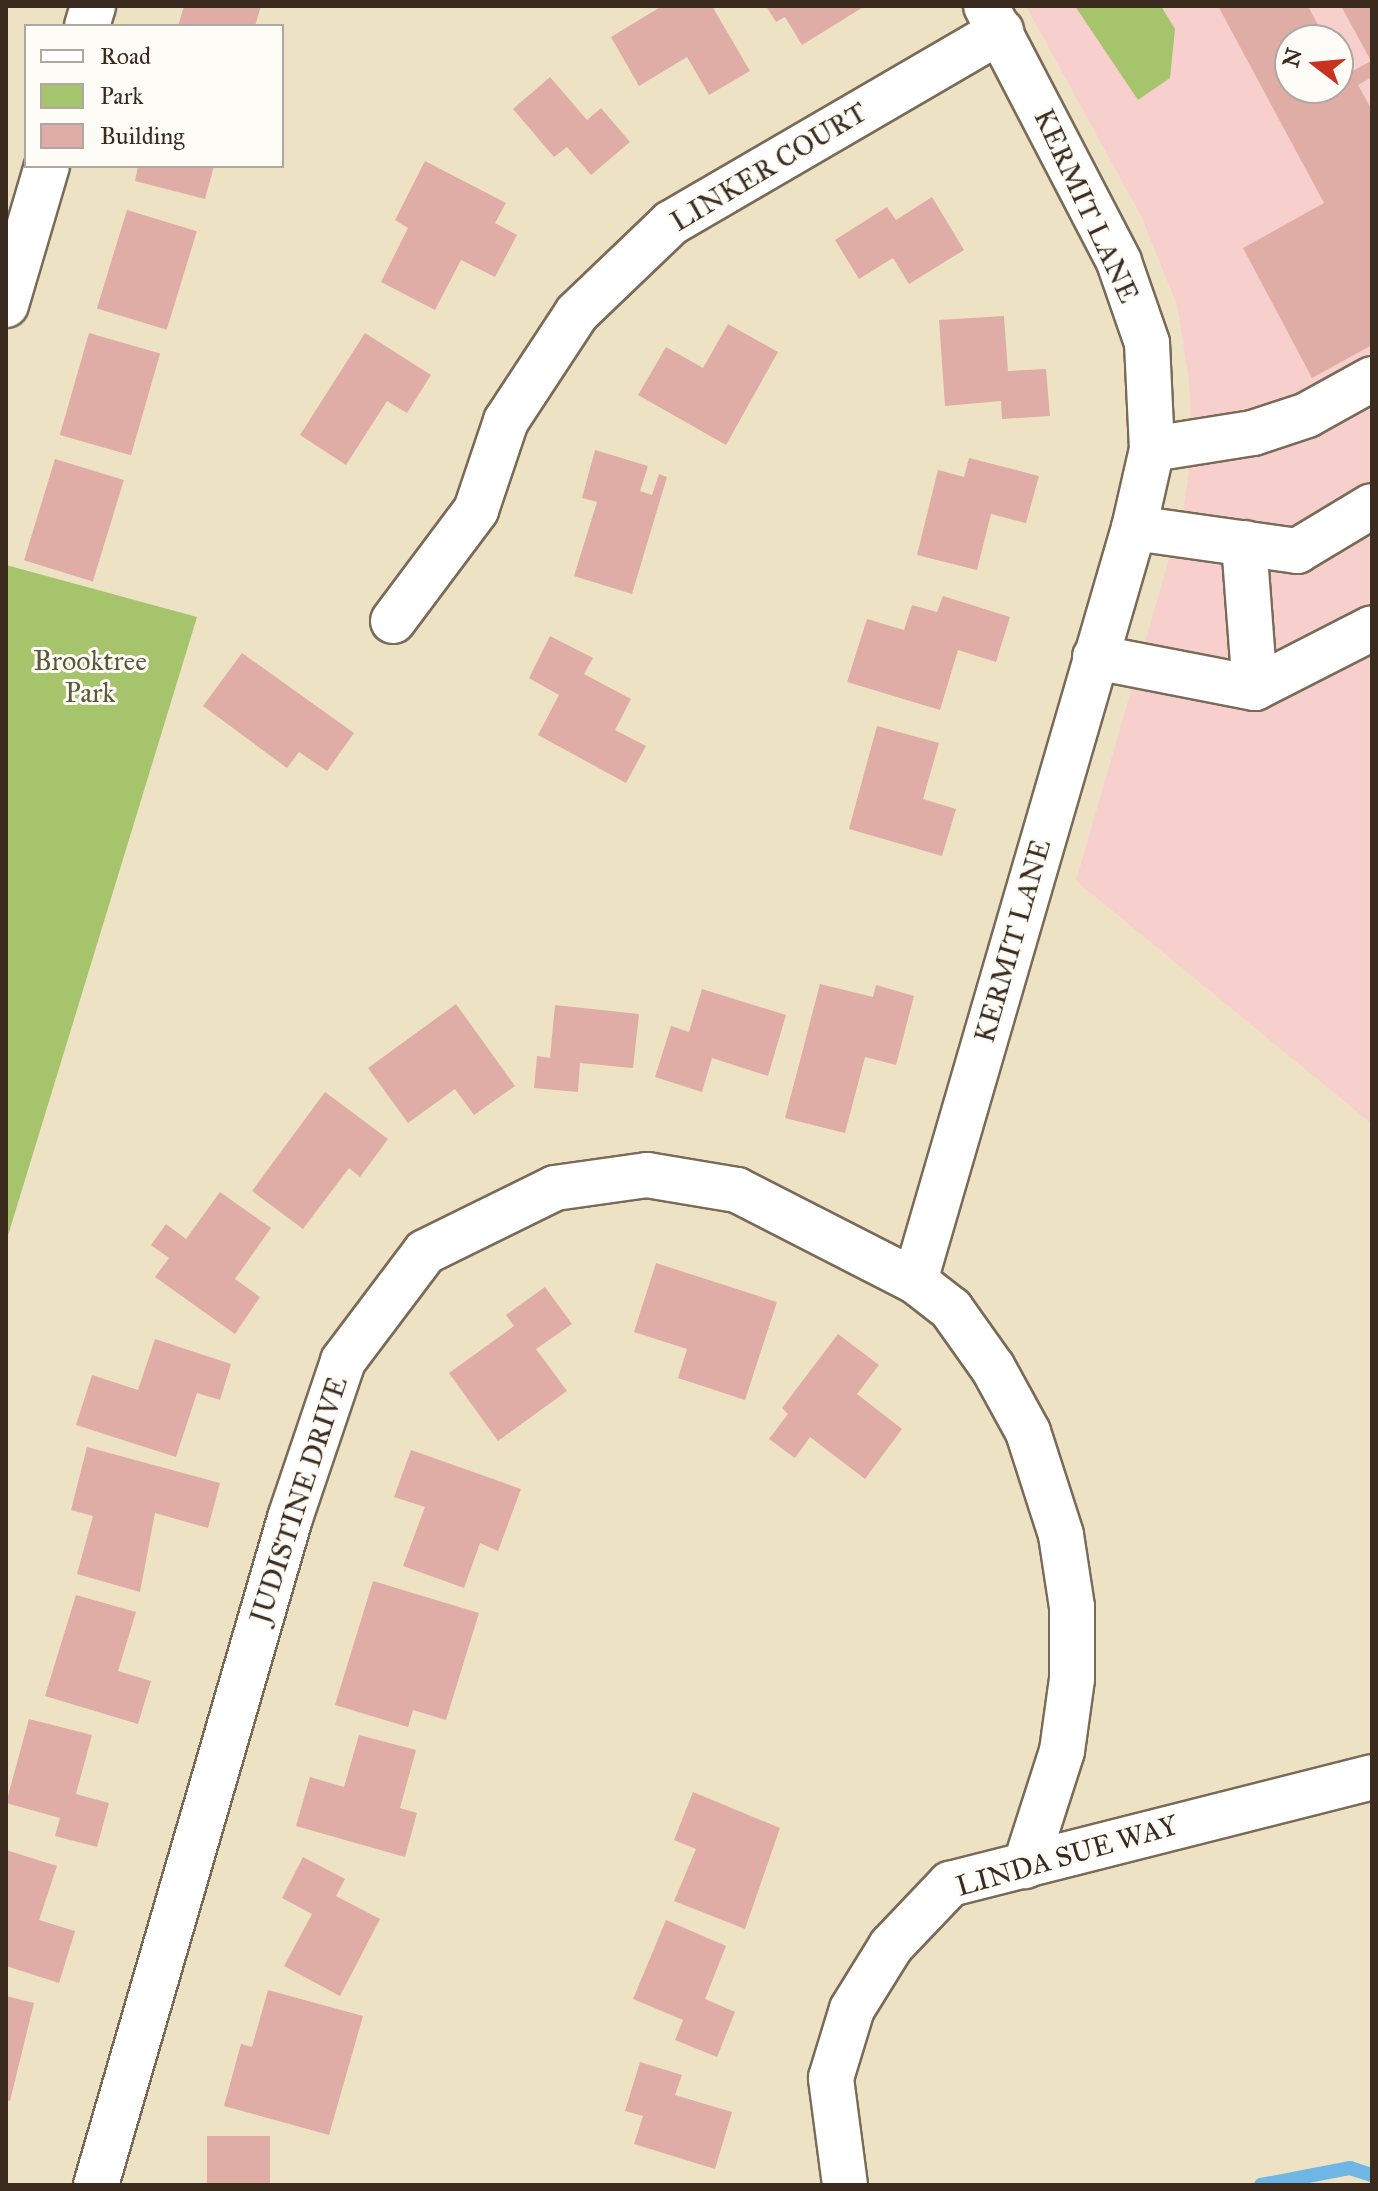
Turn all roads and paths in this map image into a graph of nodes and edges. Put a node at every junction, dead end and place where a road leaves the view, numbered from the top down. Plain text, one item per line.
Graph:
1 (993, 18) edge
2 (46, 168) edge
3 (6, 305) edge
4 (1372, 379) edge
5 (1152, 449) junction
6 (1372, 506) edge
7 (1134, 528) junction
8 (1244, 543) junction
9 (393, 621) dead end
10 (1372, 628) edge
11 (1095, 657) junction
12 (1255, 688) junction
13 (915, 1281) junction
14 (1372, 1777) edge
15 (1025, 1866) junction
16 (96, 2185) edge
17 (845, 2185) edge

1 - 5 street, KERMIT LANE
1 - 9 street, LINKER COURT
2 - 3 street
4 - 5 street
5 - 7 street, KERMIT LANE
6 - 8 street
7 - 8 street
7 - 11 street, KERMIT LANE
8 - 12 street
10 - 12 street
11 - 12 street
11 - 13 street, KERMIT LANE
13 - 15 street
13 - 16 street, JUDISTINE DRIVE
14 - 15 street, LINDA SUE WAY
15 - 17 street, LINDA SUE WAY

